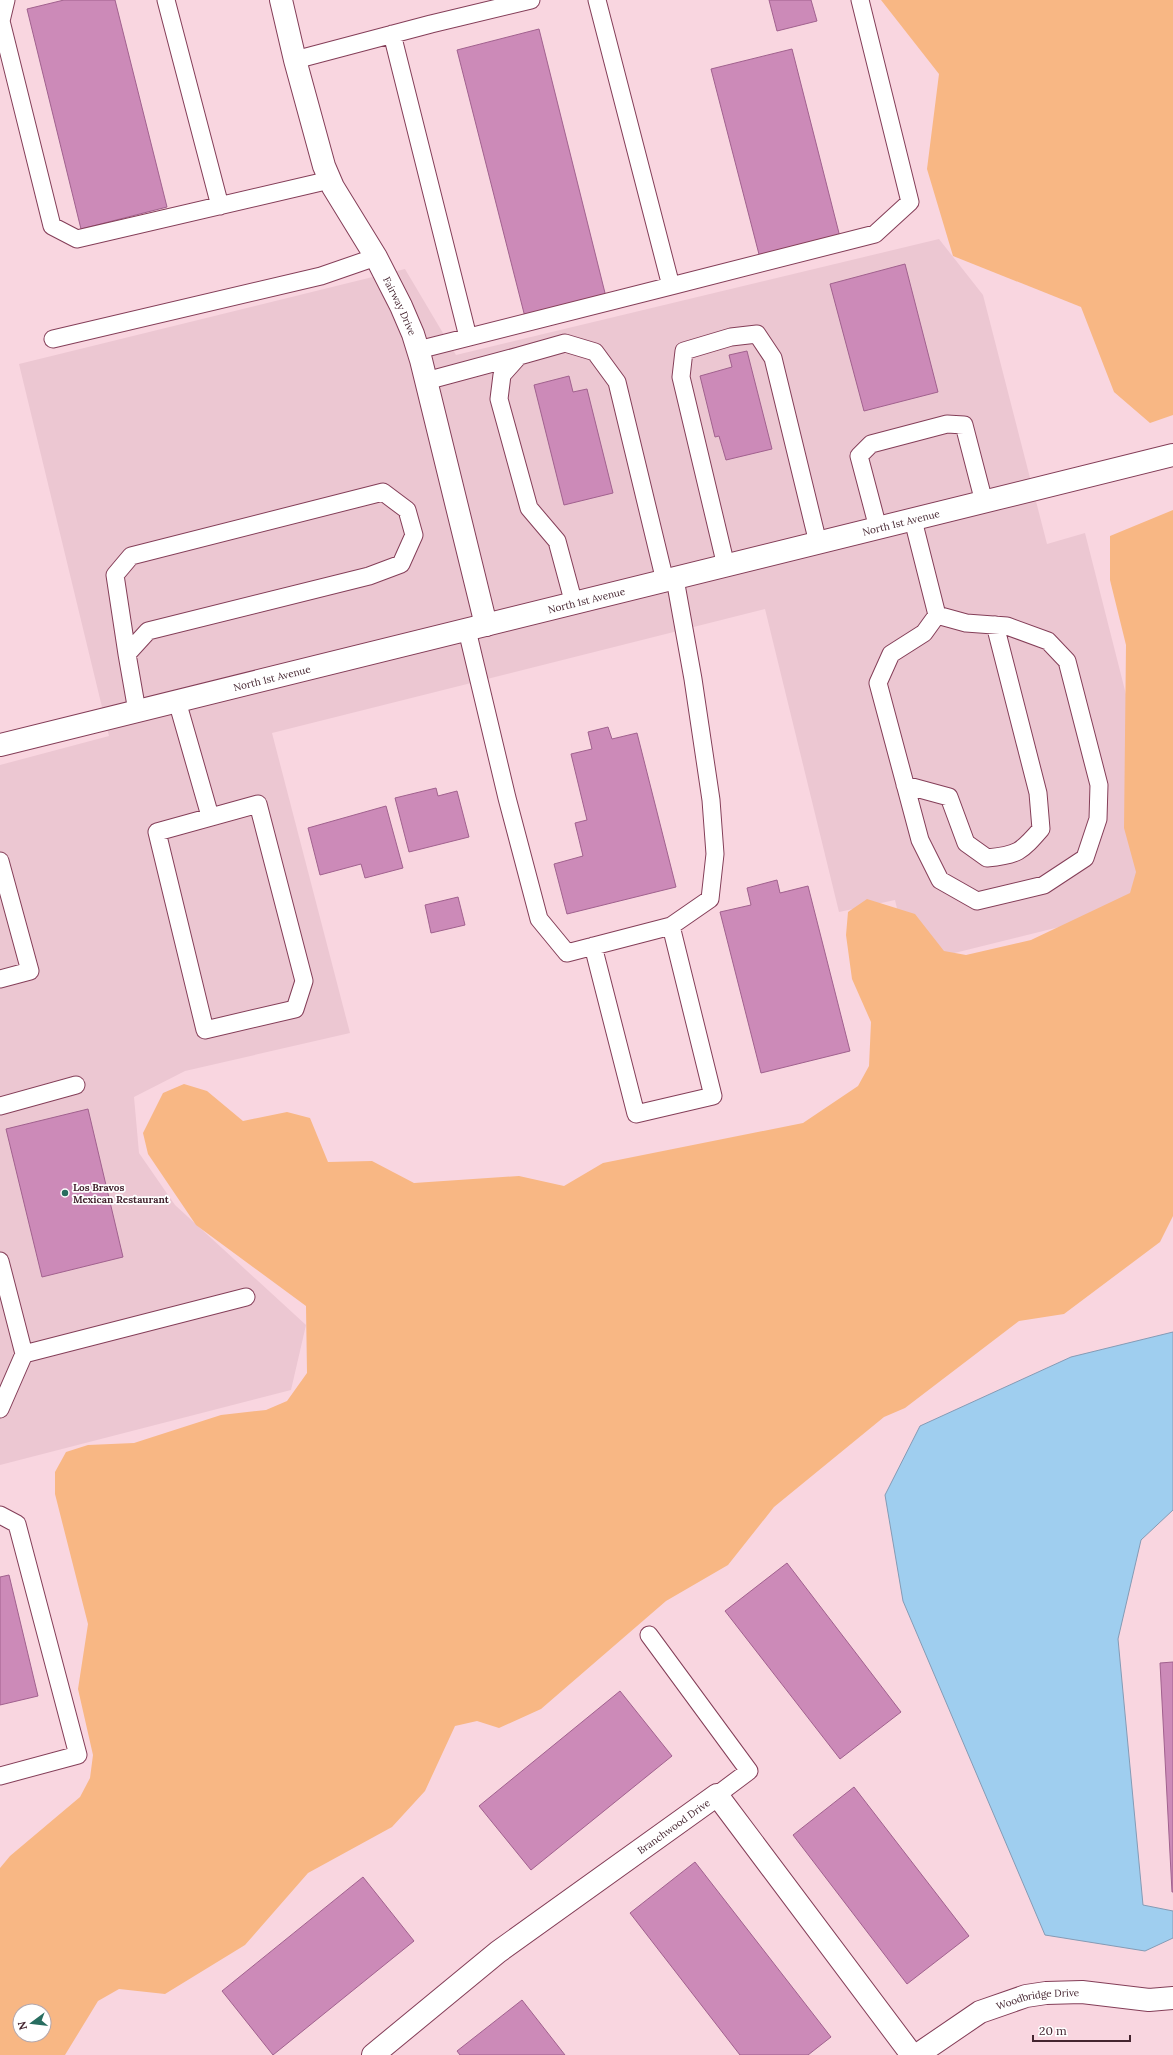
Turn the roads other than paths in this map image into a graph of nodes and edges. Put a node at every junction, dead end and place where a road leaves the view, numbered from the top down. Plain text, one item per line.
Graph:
1 (6, 0) edge
2 (166, 0) edge
3 (281, 0) edge
4 (531, 0) edge
5 (597, 0) edge
6 (860, 0) edge
7 (392, 34) junction
8 (295, 60) junction
9 (330, 180) junction
10 (220, 206) junction
11 (376, 257) junction
12 (671, 286) junction
13 (468, 337) junction
14 (53, 339) dead end
15 (418, 350) junction
16 (518, 356) junction
17 (426, 381) junction
18 (1173, 455) edge
19 (984, 502) junction
20 (913, 520) junction
21 (878, 528) junction
22 (818, 543) junction
23 (726, 566) junction
24 (670, 580) junction
25 (574, 604) junction
26 (937, 615) junction
27 (995, 625) junction
28 (476, 628) junction
29 (127, 654) junction
30 (177, 701) junction
31 (138, 711) junction
32 (0, 745) edge
33 (905, 785) junction
34 (210, 816) junction
35 (0, 861) edge
36 (671, 926) junction
37 (593, 946) junction
38 (0, 979) edge
39 (76, 1085) dead end
40 (0, 1106) edge
41 (0, 1261) edge
42 (246, 1298) dead end
43 (24, 1354) junction
44 (0, 1409) edge
45 (0, 1515) edge
46 (649, 1635) dead end
47 (0, 1776) edge
48 (717, 1795) junction
49 (1173, 1998) edge
50 (373, 2055) edge
51 (912, 2055) edge
52 (917, 2055) edge

1 - 10 lane
2 - 10 lane
3 - 8 street, Fairway Drive
4 - 7 lane
5 - 12 lane
6 - 12 lane
7 - 8 lane
7 - 13 lane
8 - 9 street, Fairway Drive
9 - 10 lane
9 - 11 street, Fairway Drive
11 - 14 lane
11 - 15 street, Fairway Drive
12 - 13 lane
13 - 15 lane
15 - 17 street, Fairway Drive
16 - 17 lane
16 - 24 lane
16 - 25 lane
17 - 28 street, Fairway Drive
18 - 19 street, North 1st Avenue
19 - 20 street, North 1st Avenue
19 - 21 lane
20 - 21 street, North 1st Avenue
20 - 26 lane
21 - 22 street, North 1st Avenue
22 - 23 street, North 1st Avenue
22 - 23 lane
23 - 24 street, North 1st Avenue
24 - 25 street, North 1st Avenue
24 - 36 lane
25 - 28 street, North 1st Avenue
26 - 27 lane
26 - 33 lane
27 - 33 lane
27 - 33 lane
28 - 30 street, North 1st Avenue
28 - 37 lane
29 - 29 lane
29 - 31 lane
30 - 31 street, North 1st Avenue
30 - 34 lane
31 - 32 street, North 1st Avenue
34 - 34 lane
35 - 38 lane
36 - 37 lane
36 - 37 lane
39 - 40 lane
41 - 43 lane
42 - 43 lane
43 - 44 lane
45 - 47 lane
46 - 48 lane
48 - 50 street, Branchwood Drive
48 - 51 street, Branchwood Drive
49 - 52 street, Woodbridge Drive

